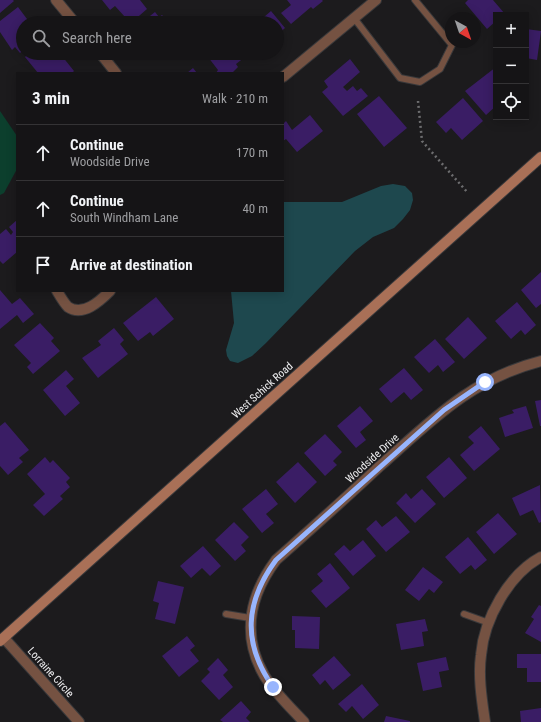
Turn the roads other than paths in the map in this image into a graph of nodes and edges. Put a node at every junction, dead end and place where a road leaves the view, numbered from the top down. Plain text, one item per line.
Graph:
1 (56, 0) edge
2 (376, 0) edge
3 (416, 0) edge
4 (69, 16) edge
5 (354, 18) junction
6 (106, 60) edge
7 (115, 72) edge
8 (284, 76) edge
9 (541, 157) edge
10 (58, 292) edge
11 (109, 292) edge
12 (541, 361) edge
13 (541, 557) edge
14 (226, 614) dead end
15 (251, 614) junction
16 (464, 614) dead end
17 (489, 623) junction
18 (2, 639) edge
19 (79, 722) edge
20 (304, 722) edge
21 (485, 722) edge

1 - 4 street
2 - 5 street
3 - 5 lane
5 - 8 street
6 - 7 street
9 - 18 street, West Schick Road
10 - 11 street
12 - 15 street, Woodside Drive
13 - 17 street
14 - 15 lane
15 - 20 street
16 - 17 lane
17 - 21 street
18 - 19 street, Lorraine Circle

